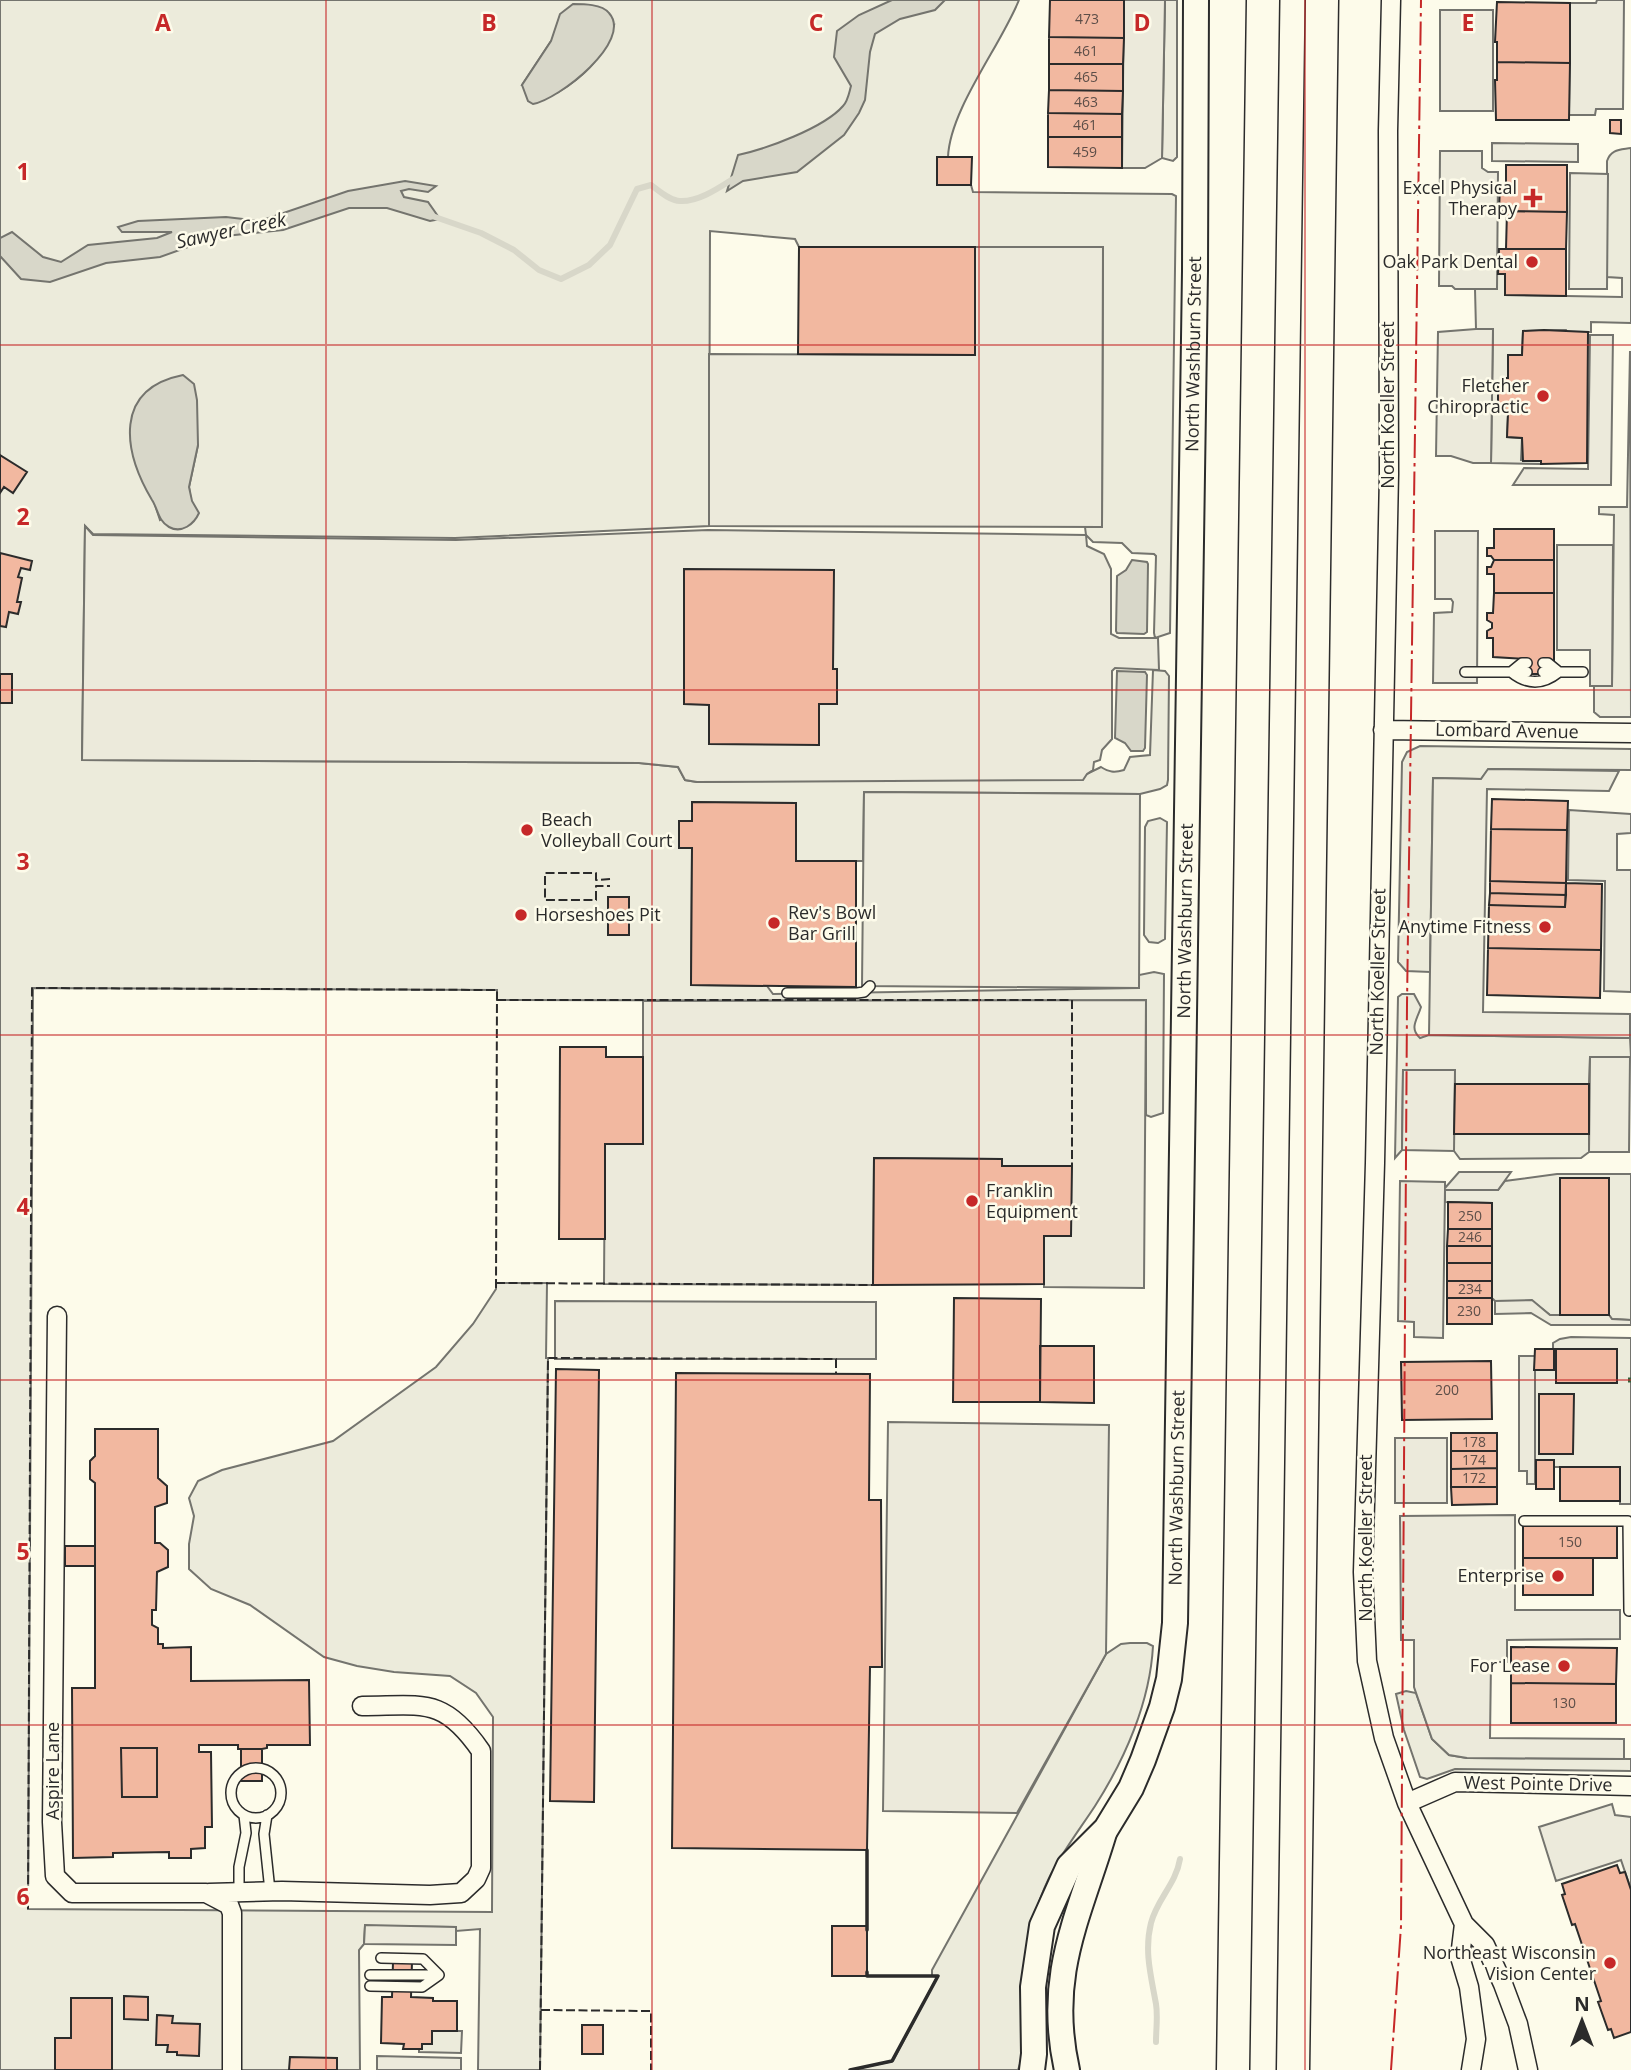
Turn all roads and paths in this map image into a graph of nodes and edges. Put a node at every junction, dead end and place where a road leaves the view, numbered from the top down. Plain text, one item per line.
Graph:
1 (1196, 0) edge
2 (1263, 0) edge
3 (1322, 0) edge
4 (1391, 0) edge
5 (1527, 668) dead end
6 (1543, 668) dead end
7 (1465, 672) dead end
8 (1511, 672) junction
9 (1559, 672) junction
10 (1583, 672) dead end
11 (1383, 730) junction
12 (1631, 733) edge
13 (870, 986) dead end
14 (787, 993) dead end
15 (57, 1316) dead end
16 (1524, 1521) dead end
17 (1629, 1611) dead end
18 (362, 1706) dead end
19 (1631, 1786) edge
20 (1407, 1804) junction
21 (244, 1815) junction
22 (267, 1815) junction
23 (1105, 1829) junction
24 (270, 1891) junction
25 (239, 1892) junction
26 (206, 1893) junction
27 (1464, 1924) junction
28 (381, 1958) dead end
29 (370, 1975) dead end
30 (439, 1975) junction
31 (370, 1986) dead end
32 (232, 2070) edge
33 (1032, 2070) edge
34 (1067, 2070) edge
35 (1233, 2070) edge
36 (1293, 2070) edge
37 (1471, 2070) edge
38 (1528, 2070) edge

1 - 23 street, North Washburn Street
2 - 35 highway
3 - 36 highway
4 - 11 street, North Koeller Street
5 - 8 lane
6 - 9 lane
7 - 8 lane
8 - 9 lane
9 - 10 lane
11 - 12 street, Lombard Avenue
11 - 20 street, North Koeller Street
13 - 14 lane
15 - 26 street, Aspire Lane
16 - 17 lane
18 - 24 street, Aspire Lane
19 - 20 street, West Pointe Drive
20 - 27 street, North Koeller Street
21 - 22 lane
21 - 22 lane
21 - 25 lane
22 - 24 lane
23 - 33 street, North Washburn Street
23 - 34 street, North Washburn Street
24 - 25 street, Aspire Lane
25 - 26 street, Aspire Lane
26 - 32 street
27 - 37 street
27 - 38 street, North Koeller Street
28 - 30 lane
29 - 30 lane
30 - 31 lane

